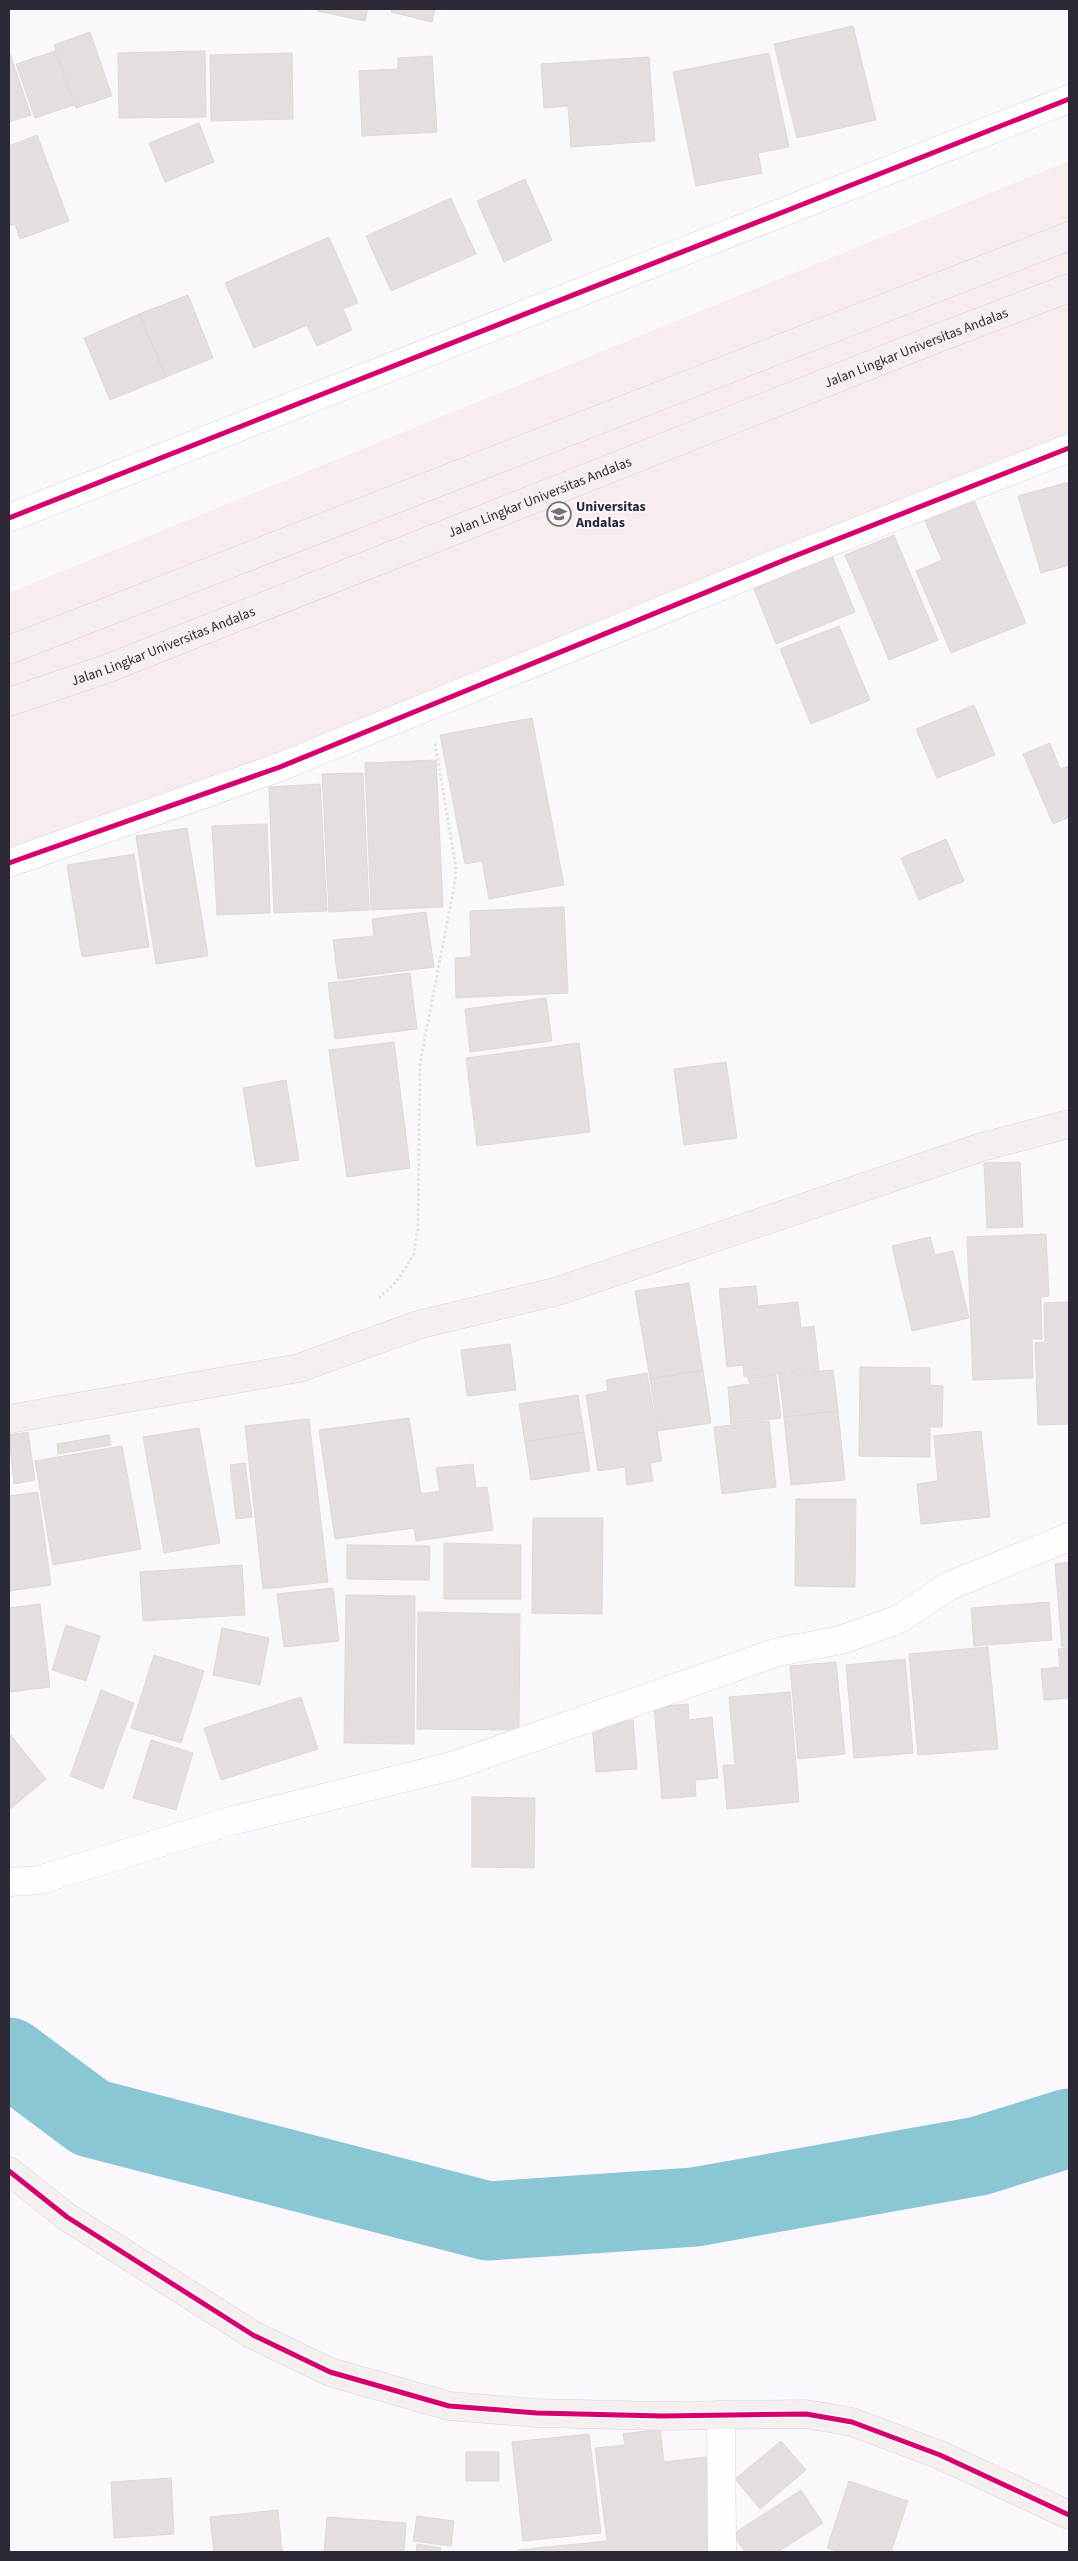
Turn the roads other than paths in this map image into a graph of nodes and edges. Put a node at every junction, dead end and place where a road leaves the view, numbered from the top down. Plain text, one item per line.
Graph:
1 (1069, 99) edge
2 (1069, 236) edge
3 (1069, 288) edge
4 (1069, 448) edge
5 (9, 518) edge
6 (9, 650) edge
7 (9, 702) edge
8 (9, 863) edge
9 (1069, 1124) edge
10 (9, 1419) edge
11 (1069, 1538) edge
12 (9, 1882) edge
13 (9, 2171) edge
14 (721, 2415) junction
15 (1069, 2515) edge
16 (722, 2552) edge

1 - 5 street
2 - 6 street
3 - 7 street, Jalan Lingkar Universitas Andalas
4 - 8 street
9 - 10 street
11 - 12 street
13 - 14 street
14 - 15 street
14 - 16 street

